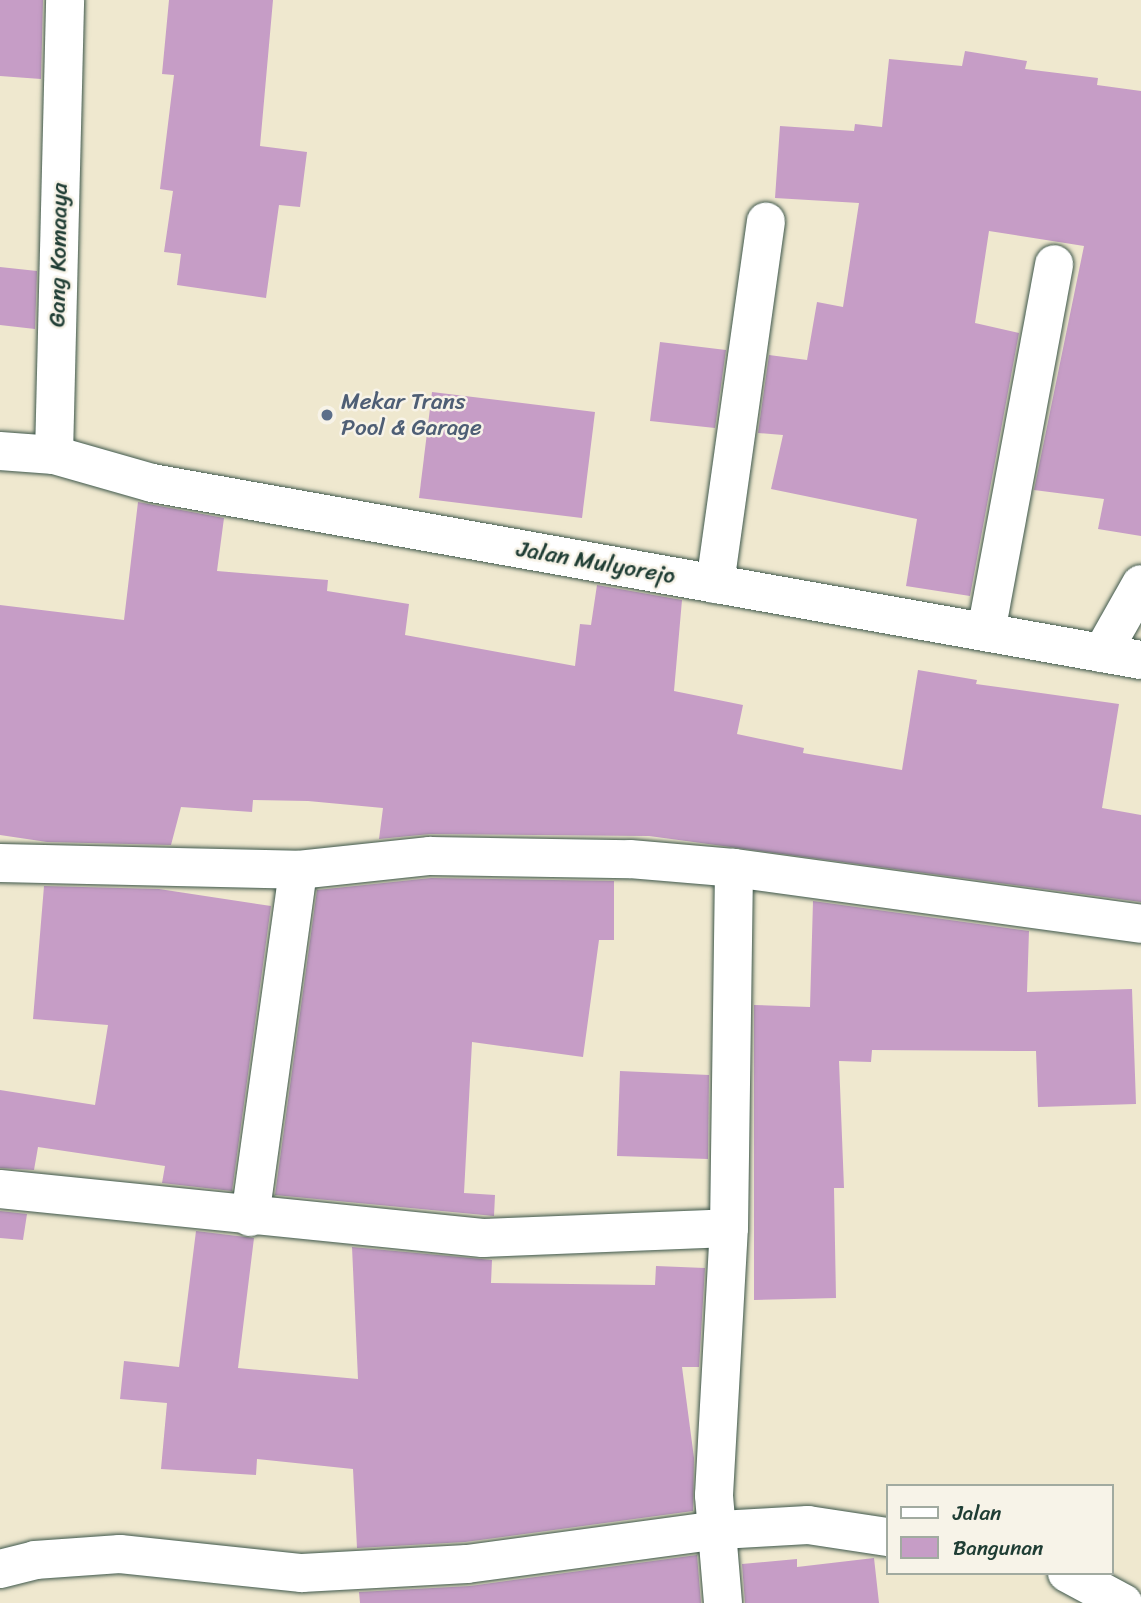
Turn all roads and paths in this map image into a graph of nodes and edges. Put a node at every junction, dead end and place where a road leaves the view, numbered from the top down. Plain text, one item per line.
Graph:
1 (65, 0) edge
2 (766, 222) dead end
3 (1054, 264) dead end
4 (0, 451) edge
5 (54, 455) junction
6 (715, 584) junction
7 (1141, 584) edge
8 (986, 632) junction
9 (1102, 653) junction
10 (1141, 660) edge
11 (0, 863) edge
12 (734, 868) junction
13 (298, 870) junction
14 (1141, 924) edge
15 (0, 1189) edge
16 (250, 1217) junction
17 (729, 1228) junction
18 (720, 1530) junction
19 (886, 1537) edge
20 (0, 1569) edge
21 (1071, 1575) edge
22 (723, 1603) edge
23 (1123, 1603) edge

1 - 5 street, Gang Komaaya
2 - 6 street
3 - 8 street
4 - 5 street
5 - 6 street, Jalan Mulyorejo
6 - 8 street, Jalan Mulyorejo
7 - 9 street
8 - 9 street, Jalan Mulyorejo
9 - 10 street, Jalan Mulyorejo
11 - 13 street
12 - 13 street
12 - 14 street
12 - 17 street
13 - 16 street
15 - 16 street
16 - 17 street
17 - 18 street
18 - 19 street
18 - 20 street
18 - 22 street
21 - 23 street

